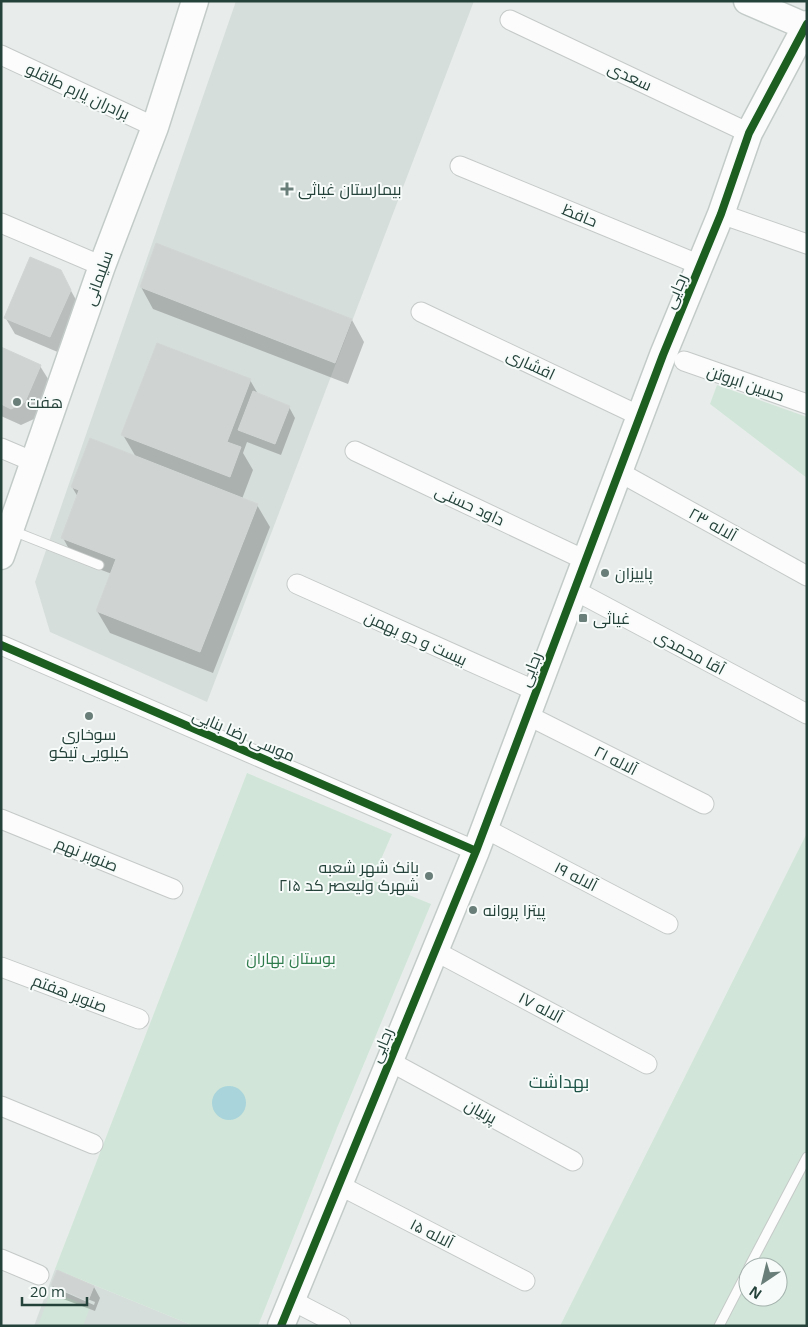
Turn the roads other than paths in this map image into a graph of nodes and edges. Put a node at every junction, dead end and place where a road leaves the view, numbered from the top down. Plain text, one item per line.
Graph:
1 (195, 1) edge
2 (747, 1) edge
3 (510, 20) dead end
4 (807, 26) edge
5 (1, 56) edge
6 (155, 126) junction
7 (749, 133) junction
8 (460, 166) dead end
9 (721, 214) junction
10 (1, 223) edge
11 (807, 244) edge
12 (700, 265) junction
13 (102, 266) junction
14 (421, 312) dead end
15 (684, 361) dead end
16 (807, 404) edge
17 (640, 416) junction
18 (1, 448) edge
19 (355, 451) dead end
20 (34, 462) junction
21 (619, 472) junction
22 (10, 530) junction
23 (1, 556) edge
24 (585, 560) junction
25 (99, 565) dead end
26 (807, 576) edge
27 (297, 584) dead end
28 (574, 590) junction
29 (1, 645) edge
30 (536, 691) junction
31 (807, 714) edge
32 (527, 715) junction
33 (704, 804) dead end
34 (1, 819) edge
35 (480, 839) junction
36 (173, 889) dead end
37 (668, 924) dead end
38 (435, 951) junction
39 (1, 967) edge
40 (139, 1019) dead end
41 (389, 1061) junction
42 (647, 1064) dead end
43 (1, 1106) edge
44 (93, 1144) dead end
45 (807, 1157) edge
46 (573, 1161) dead end
47 (339, 1185) junction
48 (755, 1257) edge
49 (1, 1258) edge
50 (39, 1275) dead end
51 (525, 1282) dead end
52 (738, 1289) edge
53 (292, 1300) junction
54 (281, 1326) edge
55 (341, 1326) edge
56 (719, 1326) edge

1 - 6 street, سلیمانی
2 - 4 street
3 - 7 street, سعدی
4 - 7 street, رجایی
5 - 6 street, برادران یارم طاقلو
6 - 13 street, سلیمانی
7 - 9 street, رجایی
8 - 12 street, حافظ
9 - 11 street
9 - 12 street, رجایی
10 - 13 street
12 - 17 street, رجایی
13 - 20 street, سلیمانی
14 - 17 street, افشاری
15 - 16 street, حسین ابروتن
17 - 21 street, رجایی
18 - 20 street
19 - 24 street, داود حسنی
20 - 22 street, سلیمانی
21 - 24 street, رجایی
21 - 26 street, آلاله ۲۳
22 - 23 street, سلیمانی
22 - 25 lane
24 - 28 street, رجایی
27 - 30 street, بیست و دو بهمن
28 - 30 street, رجایی
28 - 31 street, آقا محمدی
29 - 35 street, موسی رضا بنایی
30 - 32 street, رجایی
32 - 33 street, آلاله ۲۱
32 - 35 street, رجایی
34 - 36 street, صنوبر نهم
35 - 37 street, آلاله ۱۹
35 - 38 street, رجایی
38 - 41 street, رجایی
38 - 42 street, آلاله ۱۷
39 - 40 street, صنوبر هفتم
41 - 46 street, پرنیان
41 - 47 street, رجایی
43 - 44 street
45 - 48 lane
47 - 51 street, آلاله ۱۵
47 - 53 street, رجایی
49 - 50 street
52 - 56 lane
53 - 54 street, رجایی
53 - 55 street

